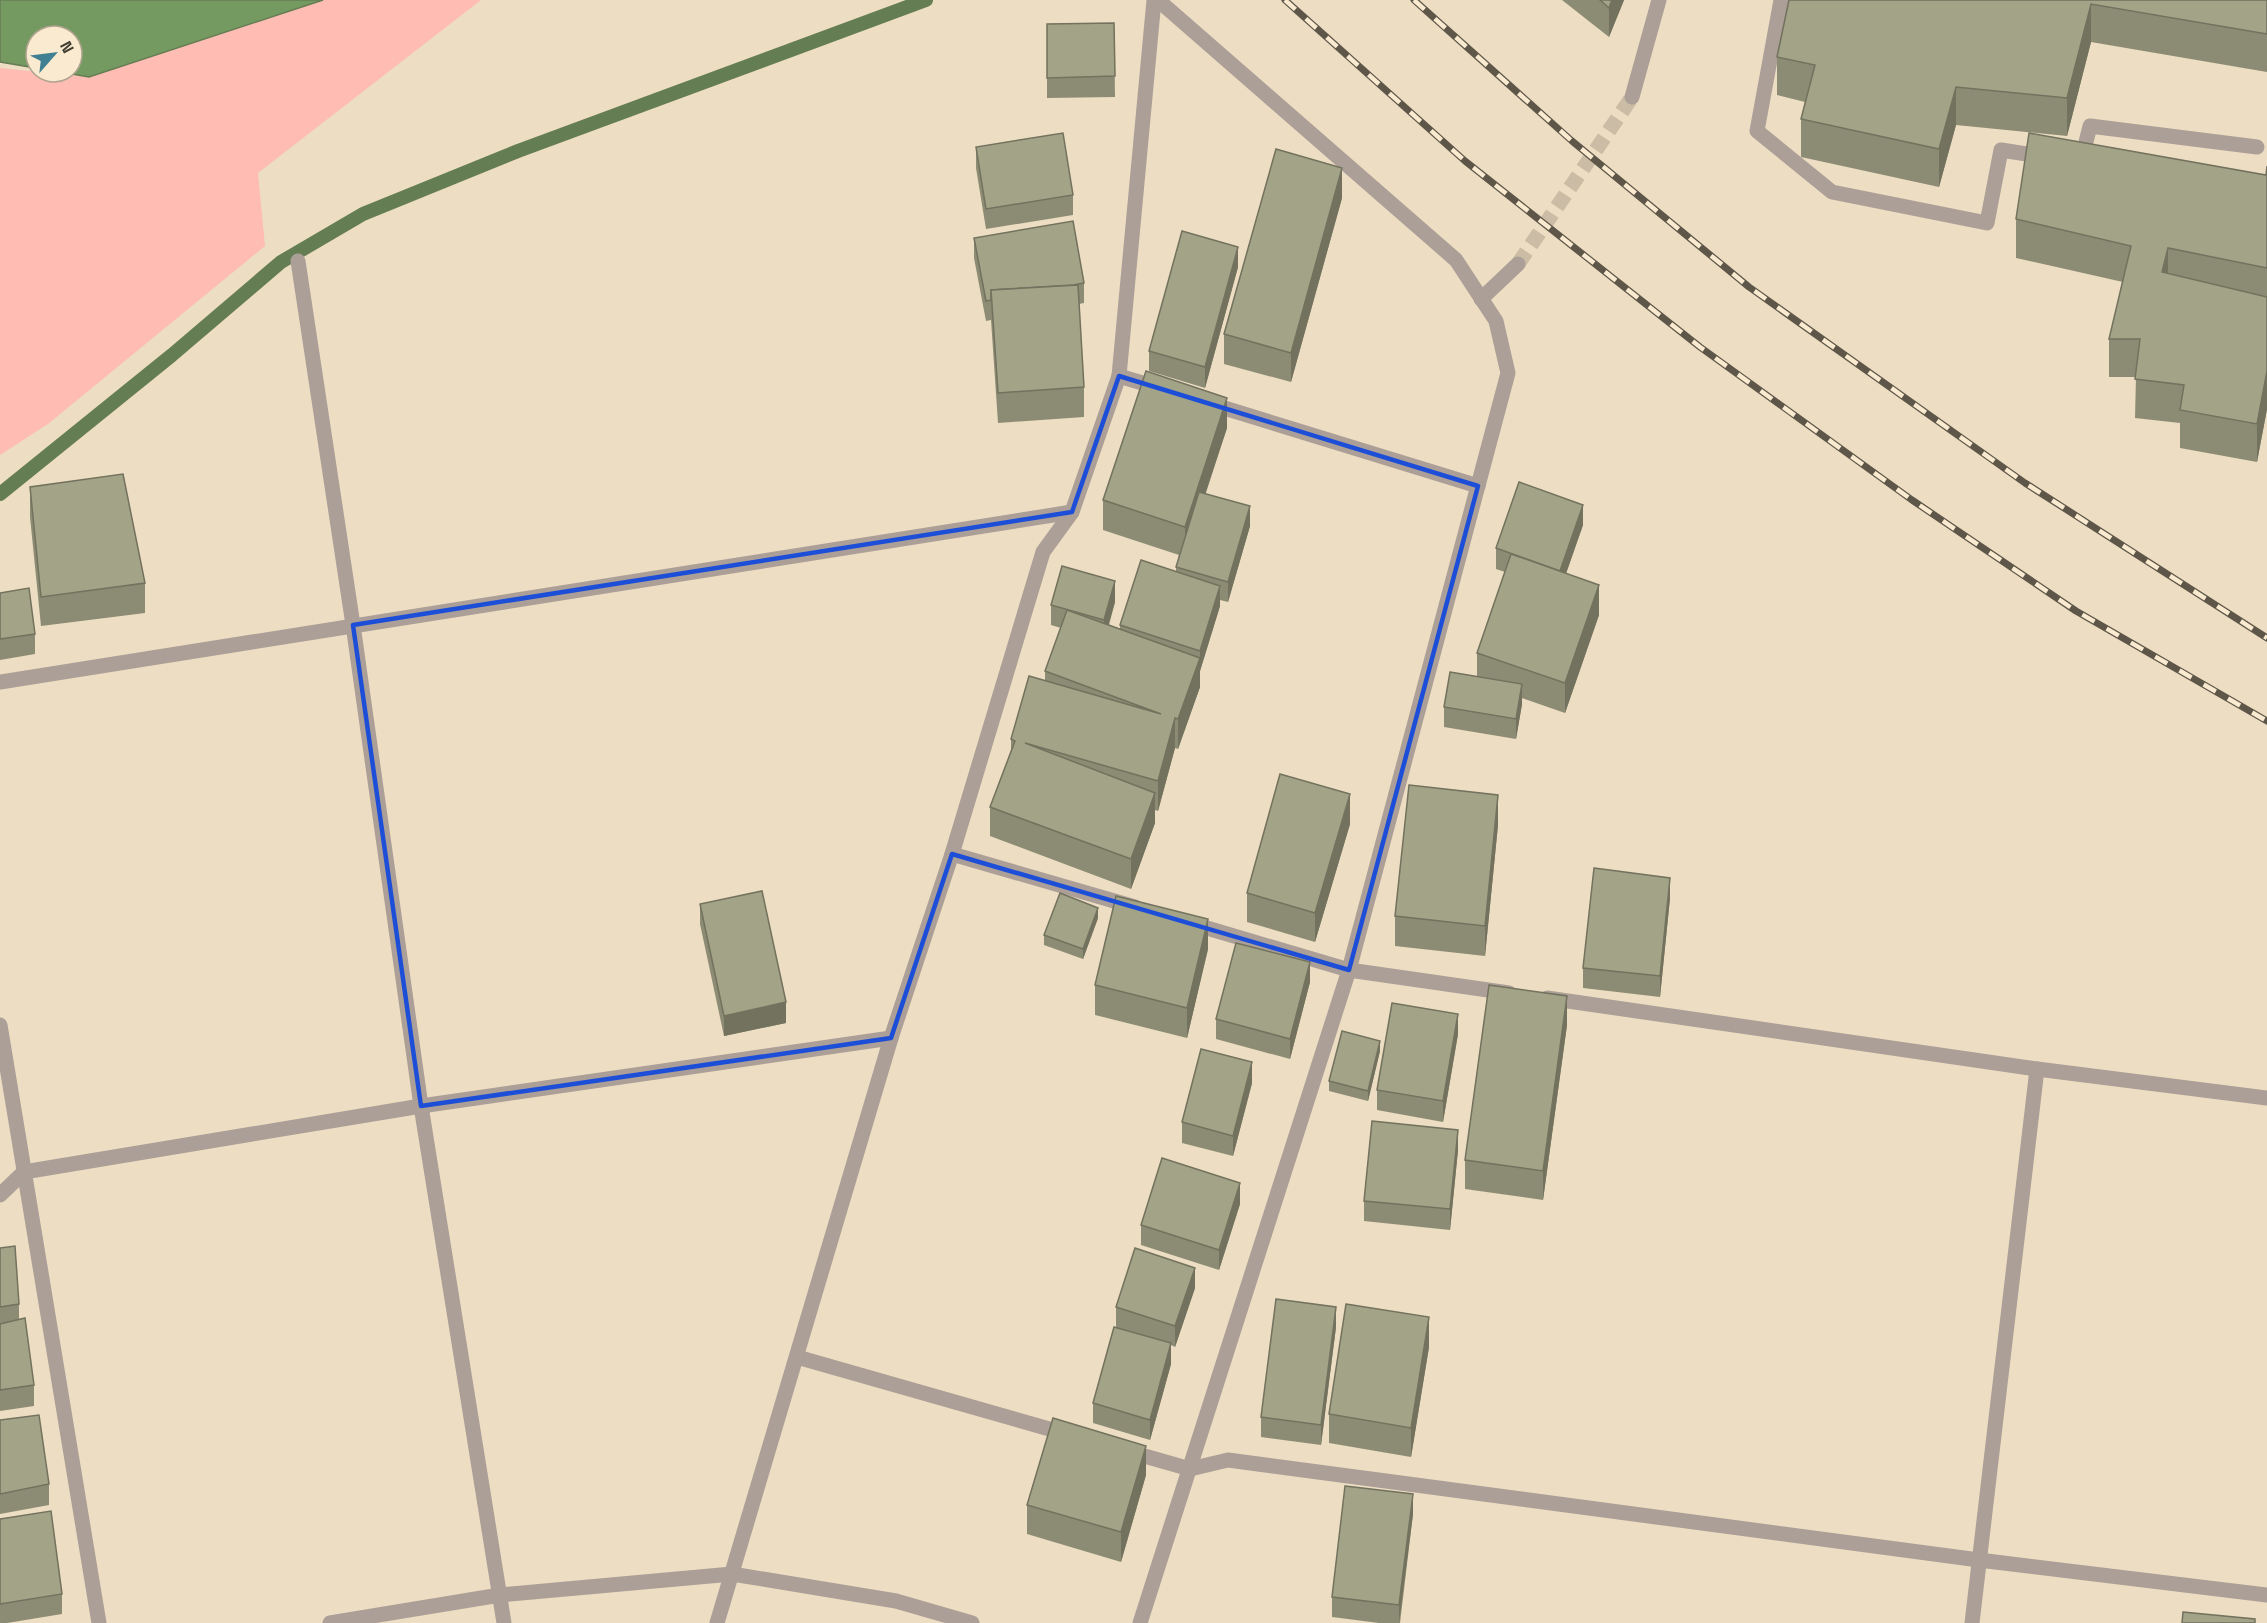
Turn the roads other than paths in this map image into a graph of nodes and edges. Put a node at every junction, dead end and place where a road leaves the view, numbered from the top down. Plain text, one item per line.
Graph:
1 (1156, 0) edge
2 (1659, 0) edge
3 (1781, 0) edge
4 (1632, 97) tunnel mouth
5 (2256, 147) dead end
6 (298, 261) dead end
7 (1518, 264) tunnel mouth
8 (1482, 299) junction
9 (1119, 376) junction
10 (1175, 393) edge
11 (1197, 400) edge
12 (1478, 486) junction
13 (1072, 512) junction
14 (353, 625) junction
15 (0, 682) edge
16 (952, 854) junction
17 (1145, 910) edge
18 (1179, 920) edge
19 (1349, 970) junction
20 (0, 1025) edge
21 (891, 1038) junction
22 (2037, 1069) junction
23 (2267, 1098) edge
24 (421, 1106) junction
25 (24, 1172) junction
26 (0, 1196) edge
27 (797, 1357) junction
28 (1078, 1437) edge
29 (1112, 1446) edge
30 (1190, 1469) junction
31 (1979, 1560) junction
32 (732, 1574) junction
33 (500, 1595) junction
34 (2267, 1595) edge
35 (99, 1623) edge
36 (330, 1623) edge
37 (504, 1623) edge
38 (717, 1623) edge
39 (972, 1623) edge
40 (1140, 1623) edge
41 (1972, 1623) edge

1 - 8 street
1 - 9 street
2 - 4 street
3 - 5 street
6 - 14 street
7 - 8 street
8 - 12 street
9 - 10 street
9 - 13 street
11 - 12 street
12 - 19 street
13 - 14 street
13 - 16 street
14 - 15 street
14 - 24 street
16 - 17 street
16 - 21 street
18 - 19 street
19 - 22 street
19 - 30 street
20 - 25 street
21 - 24 street
21 - 27 street
22 - 23 street
22 - 31 street
24 - 25 street
24 - 33 street
25 - 26 street
25 - 35 street
27 - 28 street
27 - 32 street
29 - 30 street
30 - 31 street
30 - 40 street
31 - 34 street
31 - 41 street
32 - 33 street
32 - 38 street
32 - 39 street
33 - 36 street
33 - 37 street

